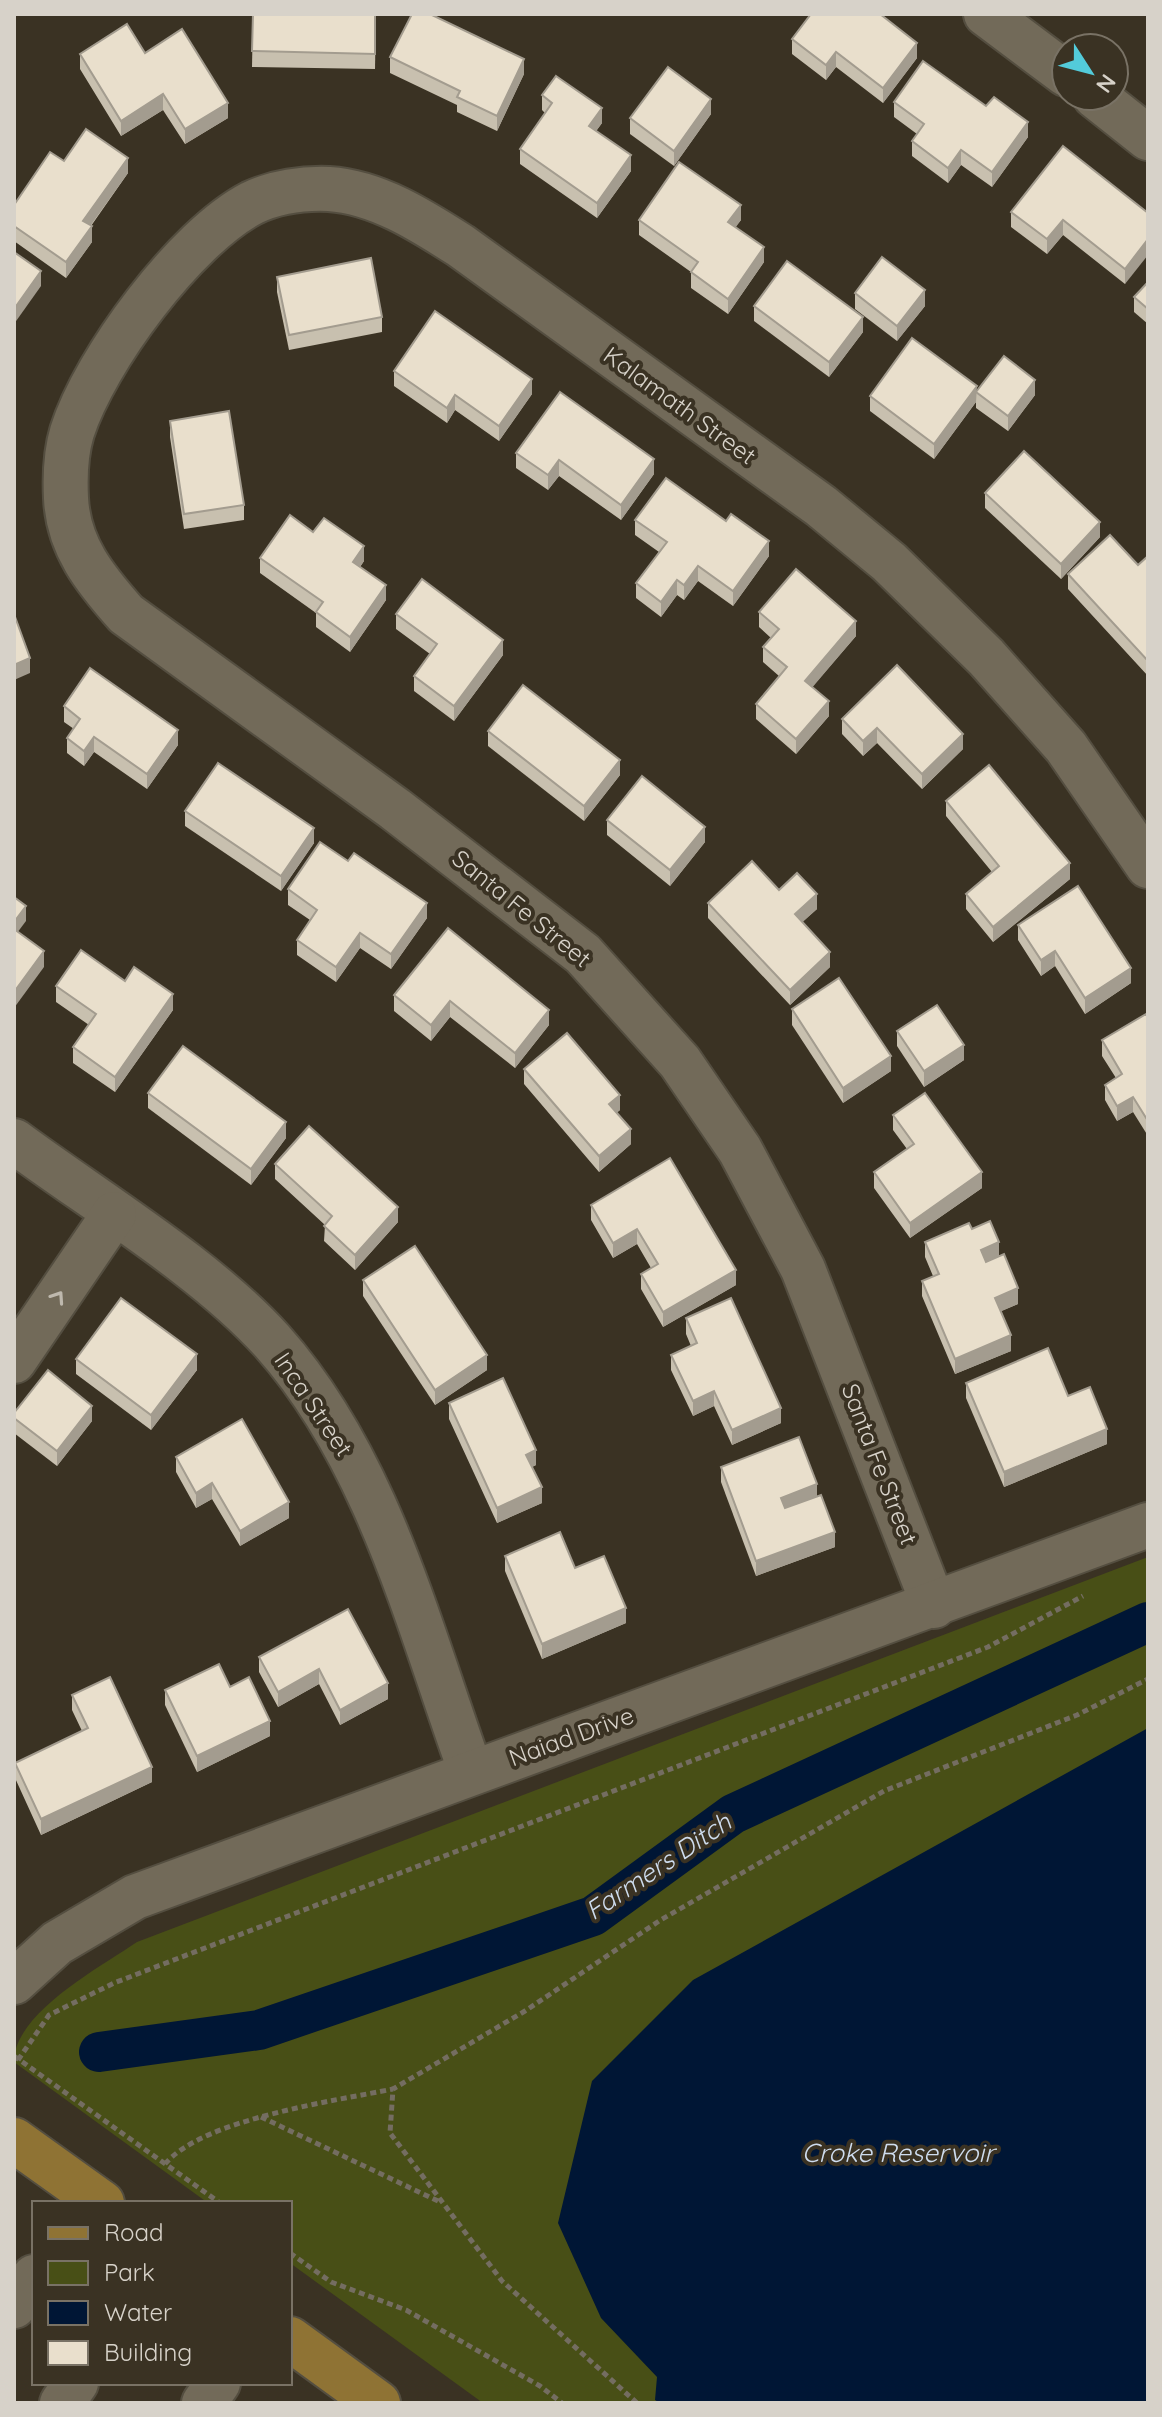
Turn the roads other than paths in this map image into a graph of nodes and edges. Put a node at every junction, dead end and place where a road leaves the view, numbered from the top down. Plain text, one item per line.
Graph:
1 (986, 14) edge
2 (1050, 62) edge
3 (1115, 112) edge
4 (1148, 138) edge
5 (135, 320) joint
6 (1148, 866) edge
7 (14, 1141) edge
8 (114, 1214) junction
9 (14, 1361) edge
10 (1148, 1525) edge
11 (934, 1606) junction
12 (471, 1772) junction
13 (14, 1982) edge
14 (14, 2140) edge
15 (93, 2200) edge
16 (32, 2280) edge
17 (14, 2306) edge
18 (292, 2340) edge
19 (75, 2385) edge
20 (217, 2385) edge
21 (374, 2402) edge
22 (62, 2403) edge
23 (204, 2403) edge

1 - 2 street
3 - 4 street
5 - 6 street, Kalamath Street
5 - 11 street, Santa Fe Street
7 - 8 street, Inca Street
9 -> 8 street
8 - 12 street, Inca Street
10 - 11 street, Naiad Drive
11 - 12 street, Naiad Drive
12 - 13 street, Naiad Drive
14 - 15 main road
16 - 17 street
18 - 21 main road
19 - 22 street
20 - 23 street

